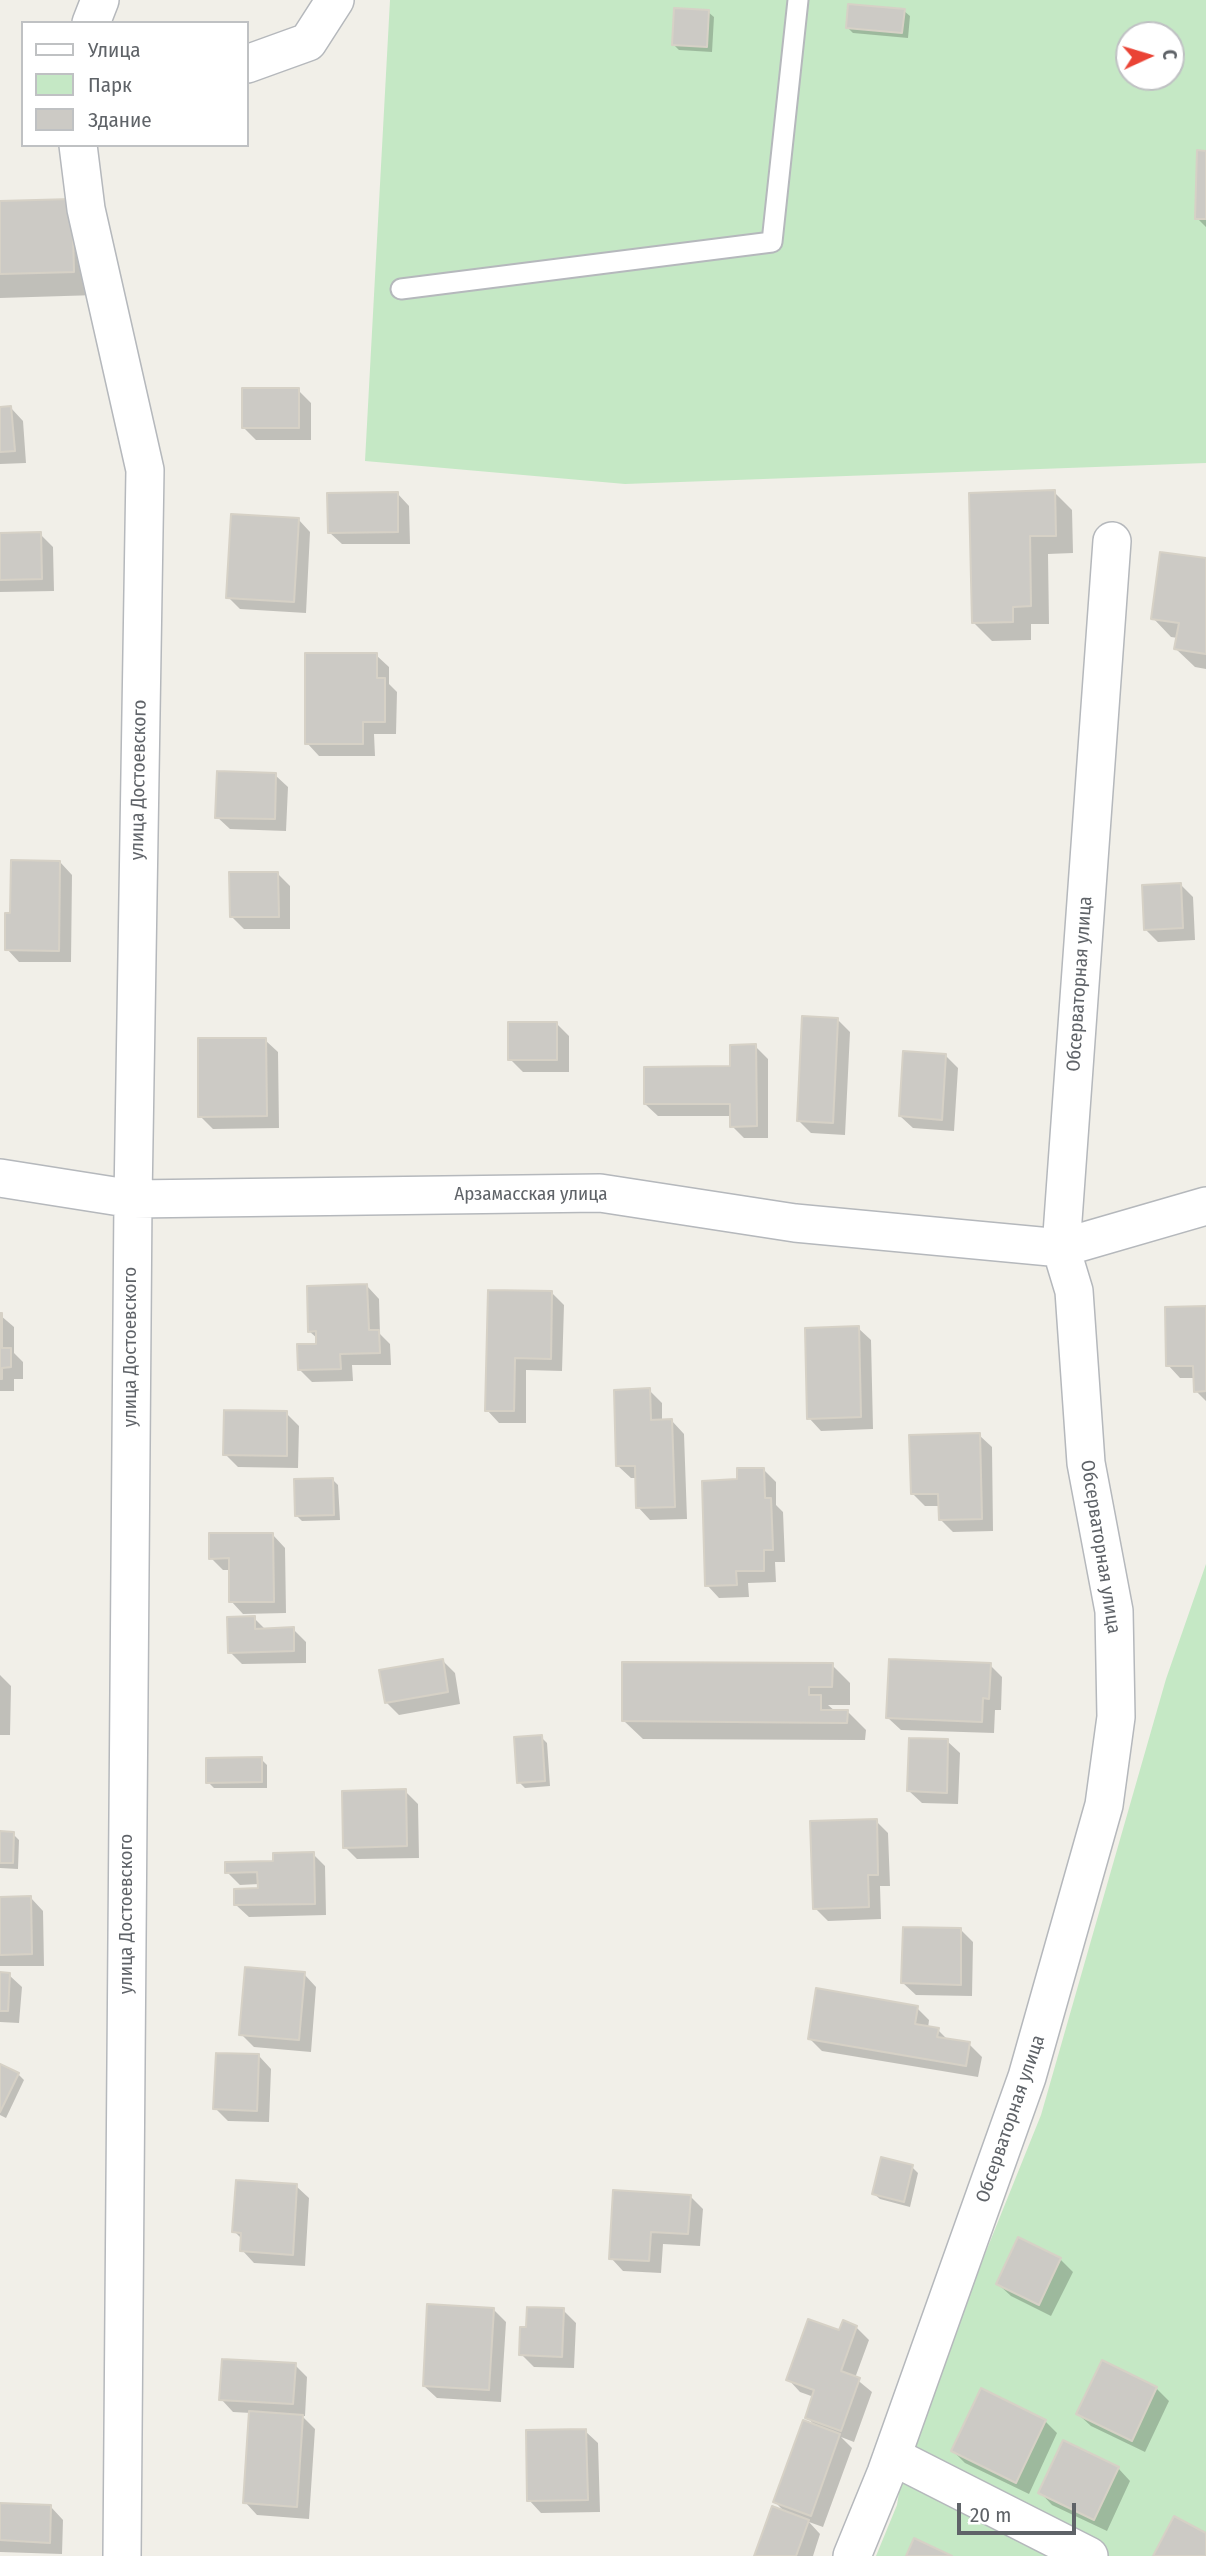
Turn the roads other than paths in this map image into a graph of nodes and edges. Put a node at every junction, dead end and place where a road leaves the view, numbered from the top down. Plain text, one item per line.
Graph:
1 (100, 0) edge
2 (335, 0) edge
3 (797, 0) edge
4 (92, 21) edge
5 (248, 64) edge
6 (78, 147) edge
7 (401, 289) dead end
8 (1112, 541) dead end
9 (0, 1178) edge
10 (132, 1199) junction
11 (1206, 1206) edge
12 (1061, 1248) junction
13 (892, 2456) junction
14 (122, 2556) edge
15 (852, 2556) edge
16 (1089, 2556) edge

1 - 4 street
2 - 5 street
3 - 7 lane
6 - 10 street, улица Достоевского
8 - 12 street, Обсерваторная улица
9 - 10 street, Арзамасская улица
10 - 12 street, Арзамасская улица
10 - 14 street, улица Достоевского
11 - 12 street
12 - 13 street, Обсерваторная улица
13 - 15 street, Обсерваторная улица
13 - 16 street

